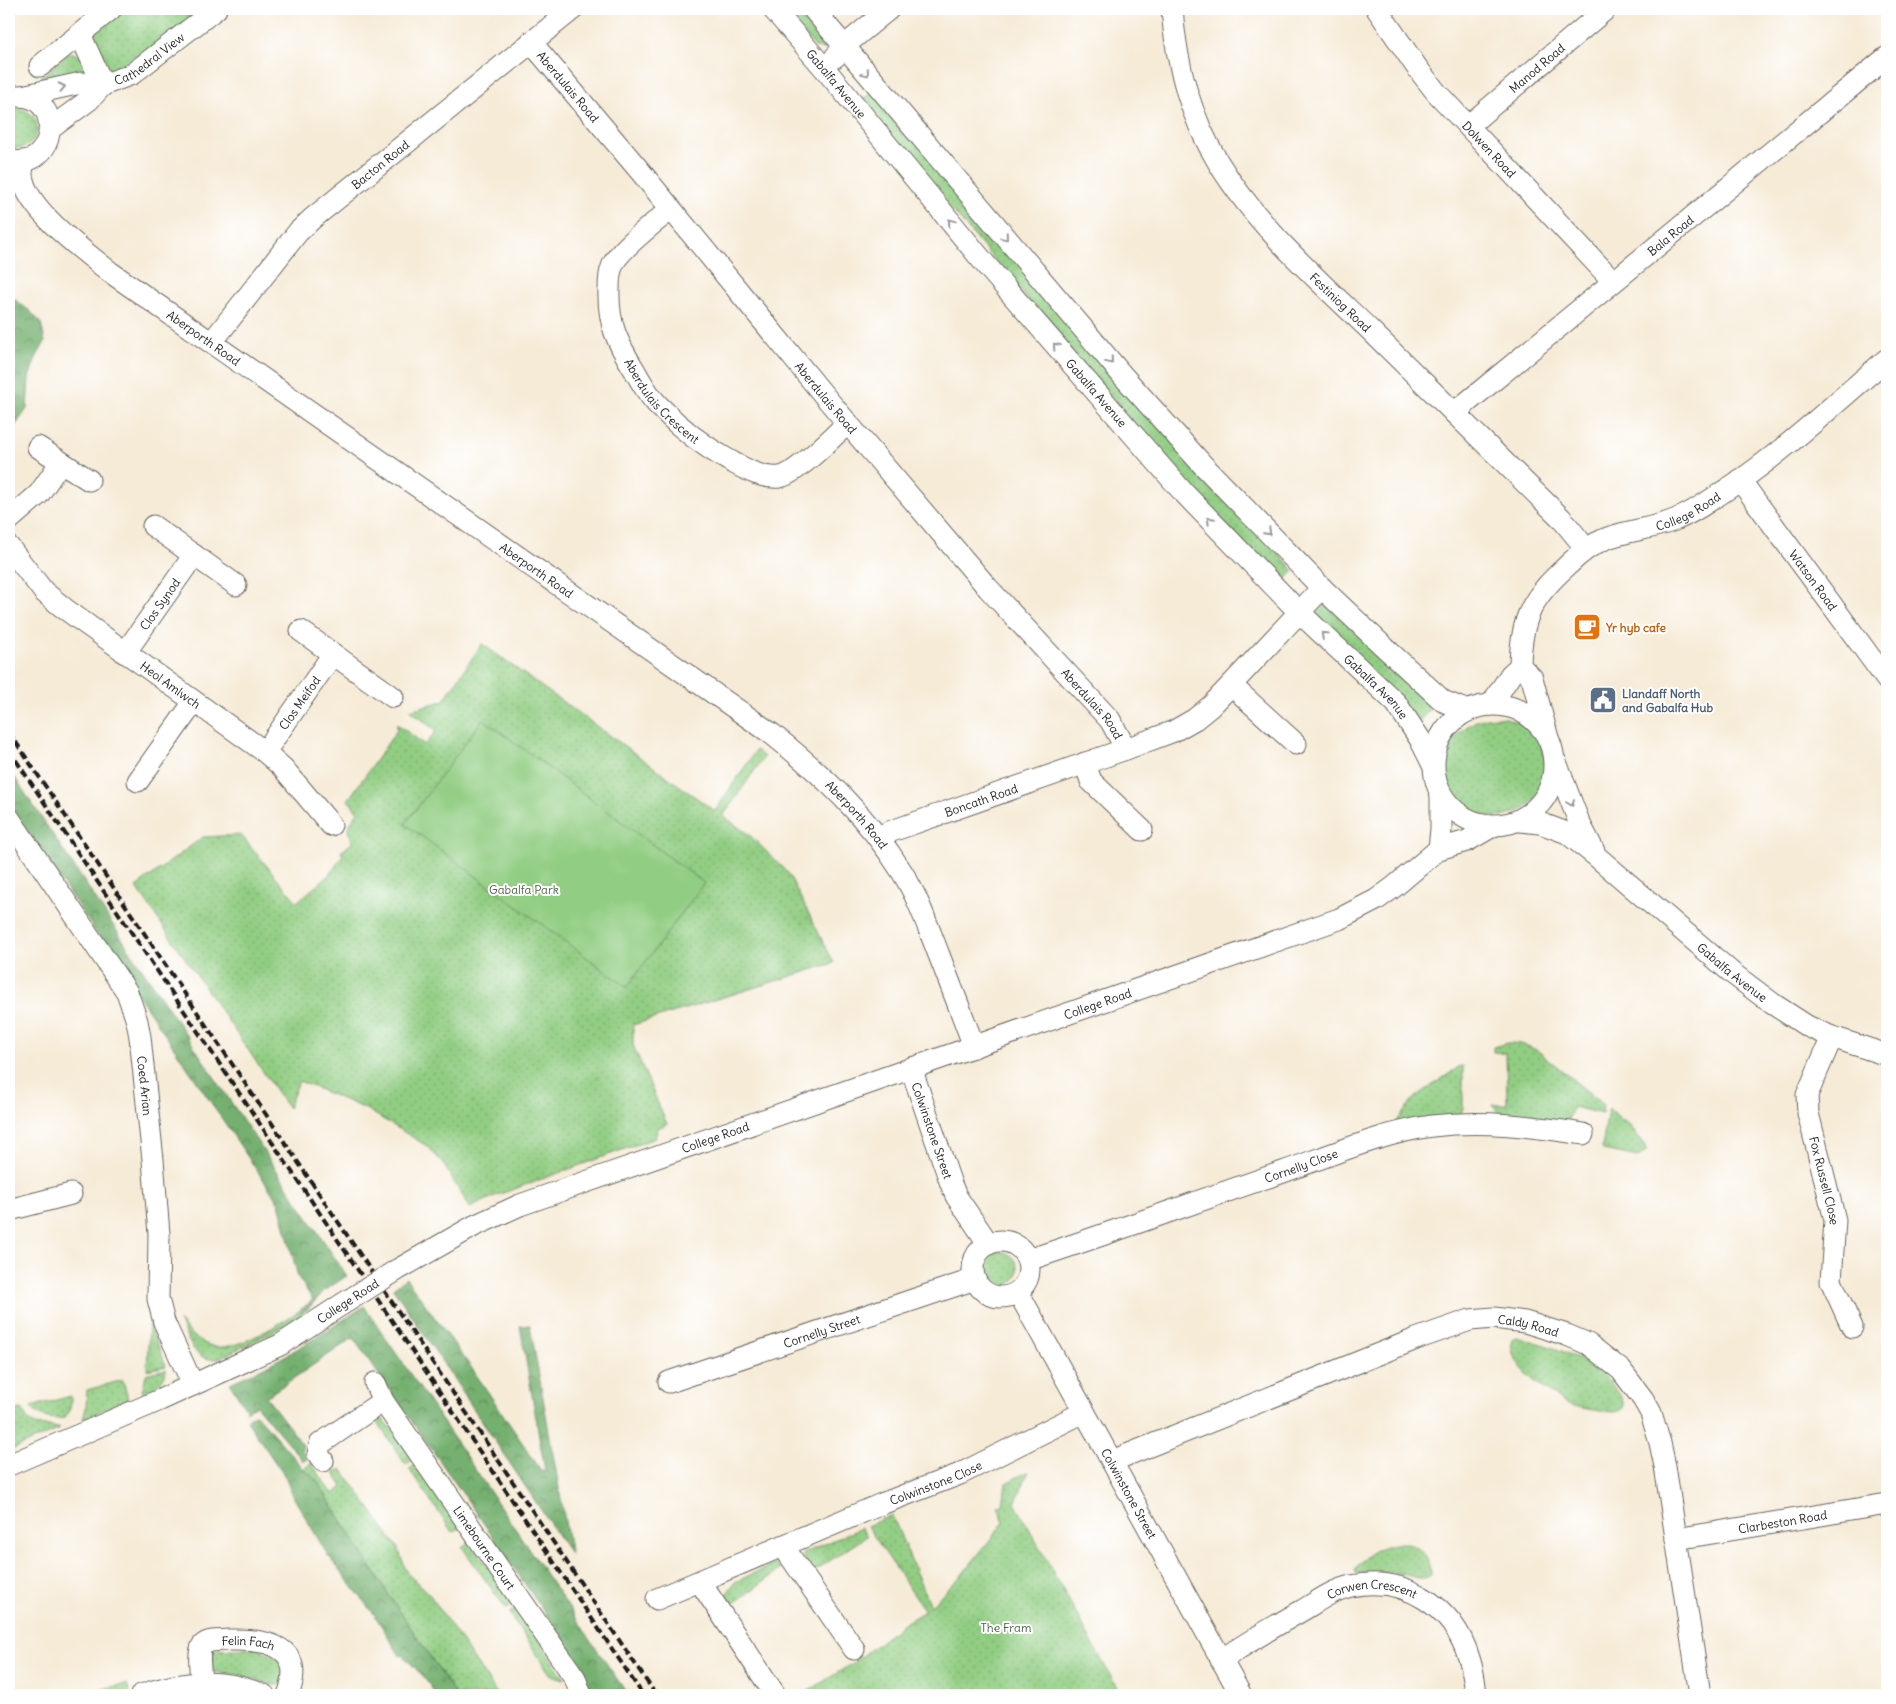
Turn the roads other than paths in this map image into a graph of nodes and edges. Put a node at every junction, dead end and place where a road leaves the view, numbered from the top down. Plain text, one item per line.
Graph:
1 (111, 9) edge
2 (216, 9) edge
3 (572, 9) edge
4 (773, 9) edge
5 (813, 9) edge
6 (889, 9) edge
7 (1172, 9) edge
8 (1377, 9) edge
9 (1606, 9) edge
10 (80, 34) junction
11 (531, 42) junction
12 (844, 48) junction
13 (1887, 58) edge
14 (40, 66) dead end
15 (825, 69) junction
16 (102, 85) junction
17 (16, 96) edge
18 (1468, 126) junction
19 (51, 128) junction
20 (16, 160) edge
21 (670, 209) junction
22 (1613, 281) junction
23 (212, 342) junction
24 (1887, 359) edge
25 (1454, 413) junction
26 (848, 423) junction
27 (38, 447) dead end
28 (61, 462) junction
29 (89, 480) dead end
30 (1740, 480) junction
31 (9, 520) edge
32 (152, 526) dead end
33 (9, 547) edge
34 (1585, 550) junction
35 (194, 555) junction
36 (236, 585) dead end
37 (1322, 588) junction
38 (1299, 612) junction
39 (301, 631) dead end
40 (125, 653) junction
41 (333, 654) junction
42 (1520, 666) junction
43 (1887, 680) edge
44 (1231, 685) junction
45 (392, 697) dead end
46 (194, 702) junction
47 (1491, 705) junction
48 (1468, 710) junction
49 (1296, 744) dead end
50 (1551, 748) junction
51 (1126, 749) junction
52 (265, 752) junction
53 (1085, 764) junction
54 (1433, 765) junction
55 (138, 781) dead end
56 (1441, 795) junction
57 (9, 818) edge
58 (1520, 821) junction
59 (331, 825) dead end
60 (1494, 826) junction
61 (1142, 830) dead end
62 (878, 838) junction
63 (1439, 849) junction
64 (1596, 856) junction
65 (1832, 1037) junction
66 (974, 1047) junction
67 (1887, 1055) edge
68 (911, 1068) junction
69 (1583, 1134) dead end
70 (71, 1194) dead end
71 (9, 1210) edge
72 (988, 1244) junction
73 (1028, 1260) junction
74 (975, 1279) junction
75 (1018, 1292) junction
76 (1852, 1327) dead end
77 (669, 1382) dead end
78 (193, 1385) junction
79 (1084, 1412) junction
80 (323, 1461) dead end
81 (1112, 1461) junction
82 (9, 1465) edge
83 (1887, 1504) edge
84 (1676, 1539) junction
85 (783, 1546) junction
86 (700, 1582) junction
87 (657, 1599) dead end
88 (854, 1648) dead end
89 (1221, 1660) junction
90 (201, 1683) junction
91 (774, 1693) dead end
92 (141, 1695) edge
93 (264, 1695) edge
94 (288, 1695) edge
95 (581, 1695) edge
96 (1242, 1695) edge
97 (1476, 1695) edge
98 (1700, 1695) edge

1 - 10 street
2 - 16 street, Cathedral View
3 - 11 street, Bacton Road
4 - 15 street, Gabalfa Avenue
5 - 12 street
6 - 12 street
7 - 25 street, Festiniog Road
8 - 18 street, Dolwen Road
9 - 18 street, Manod Road
10 - 14 street
10 - 16 street, Cathedral View
11 - 21 street, Aberdulais Road
11 - 23 street, Bacton Road
12 - 15 street
12 -> 37 street
13 - 22 street, Bala Road
38 -> 15 street, Gabalfa Avenue
17 -> 16 street, Cathedral View
16 - 19 street, Cathedral View
17 - 19 street
18 - 22 street, Dolwen Road
19 - 20 street
20 - 23 street, Aberporth Road
21 - 26 street, Aberdulais Road
21 - 26 street, Aberdulais Crescent
22 - 25 street, Bala Road
23 - 62 street, Aberporth Road
24 - 30 street, College Road
25 - 34 street, Festiniog Road
26 - 51 street, Aberdulais Road
27 - 28 street
28 - 29 street
28 - 31 street
30 - 34 street, College Road
30 - 43 street, Watson Road
32 - 35 street
33 - 40 street, Heol Amlwch
34 - 42 street, College Road
35 - 36 street
35 - 40 street, Clos Synod
37 - 38 street, Boncath Road
37 - 48 street
38 - 44 street, Boncath Road
54 -> 38 street, Gabalfa Avenue
39 - 41 street
40 - 46 street, Heol Amlwch
41 - 45 street
41 - 52 street, Clos Meifod
42 - 47 street
42 - 50 street
44 - 49 street
44 - 51 street, Boncath Road
46 - 52 street, Heol Amlwch
46 - 55 street
47 - 48 street
47 - 50 street
48 - 54 street
50 - 58 street
50 -> 64 street, Gabalfa Avenue
51 - 53 street, Boncath Road
52 - 59 street, Heol Amlwch
53 - 61 street
53 - 62 street, Boncath Road
54 - 56 street
56 - 60 street
56 - 63 street
57 - 78 street, Coed Arian
58 - 60 street
58 - 64 street, Gabalfa Avenue
60 - 63 street, College Road
62 - 66 street, Aberporth Road
63 - 66 street, College Road
64 - 65 street, Gabalfa Avenue
65 - 67 street, Gabalfa Avenue
65 - 76 street, Fox Russell Close
66 - 68 street, College Road
68 - 72 street, Colwinstone Street
68 - 78 street, College Road, bridge
69 - 73 street, Cornelly Close
70 - 71 street
72 - 73 street
72 - 74 street
73 - 75 street
74 - 75 street
74 - 77 street, Cornelly Street
75 - 79 street, Colwinstone Street
78 - 82 street, College Road
79 - 81 street, Colwinstone Street
79 - 85 street, Colwinstone Close
80 - 95 street, Limebourne Court
81 - 84 street, Caldy Road
81 - 89 street, Colwinstone Street
83 - 84 street, Clarbeston Road
84 - 98 street, Caldy Road
85 - 86 street, Colwinstone Close
85 - 88 street
86 - 87 street, Colwinstone Close
86 - 91 street
89 - 96 street, Colwinstone Street
89 - 97 street, Corwen Crescent
90 - 92 street
90 - 93 street
90 - 94 street, Felin Fach

